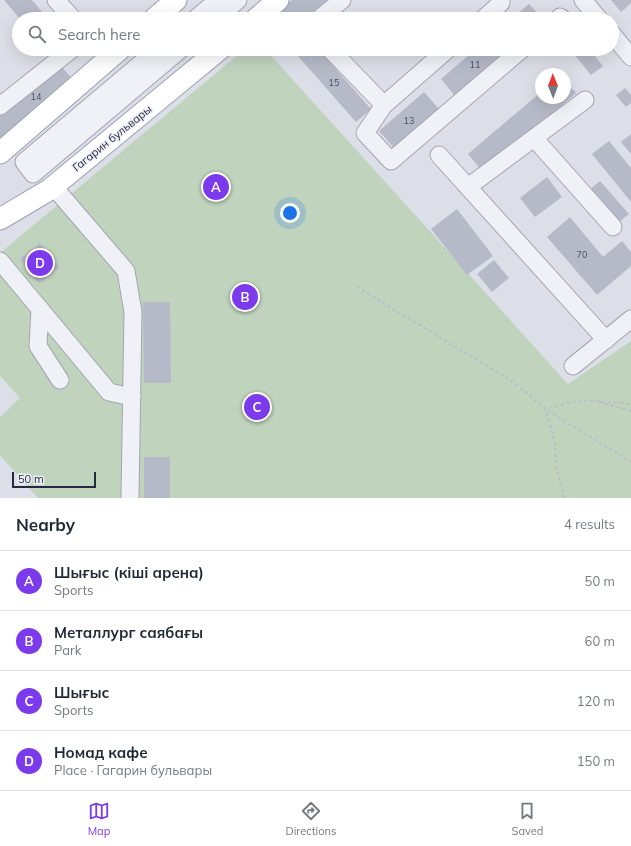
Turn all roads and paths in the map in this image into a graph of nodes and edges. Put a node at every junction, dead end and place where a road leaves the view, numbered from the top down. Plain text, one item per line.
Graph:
1 (56, 0) edge
2 (176, 0) edge
3 (218, 0) edge
4 (238, 0) edge
5 (278, 0) edge
6 (342, 0) edge
7 (501, 0) edge
8 (583, 0) edge
9 (67, 12) edge
10 (162, 12) edge
11 (203, 12) edge
12 (224, 12) edge
13 (265, 12) edge
14 (327, 12) edge
15 (490, 12) edge
16 (593, 12) edge
17 (619, 42) edge
18 (63, 56) edge
19 (105, 56) edge
20 (153, 56) edge
21 (168, 56) edge
22 (211, 56) edge
23 (337, 56) edge
24 (440, 56) edge
25 (514, 56) edge
26 (631, 57) edge
27 (143, 71) junction
28 (585, 100) dead end
29 (384, 105) junction
30 (0, 106) edge
31 (534, 138) junction
32 (0, 153) edge
33 (439, 155) dead end
34 (53, 186) junction
35 (468, 187) junction
36 (0, 219) edge
37 (613, 227) dead end
38 (0, 261) edge
39 (357, 287) dead end
40 (40, 309) junction
41 (631, 319) edge
42 (606, 340) junction
43 (573, 366) dead end
44 (60, 380) dead end
45 (132, 397) junction
46 (594, 401) junction
47 (631, 404) edge
48 (545, 409) junction
49 (631, 411) edge
50 (631, 462) edge
51 (130, 496) dead end
52 (564, 498) edge

1 - 9 street
2 - 10 main road
3 - 11 street
4 - 12 street
5 - 13 main road
6 - 14 street
7 - 15 street
8 - 16 street
17 - 26 street
18 - 30 street
19 - 32 main road
20 - 27 street
21 - 27 street
22 - 34 main road, Гагарин бульвары
23 - 29 street
24 - 29 street
25 - 29 street
27 - 27 street
28 - 31 street
31 - 35 street
31 - 37 street
33 - 35 street
34 - 36 main road, Гагарин бульвары
34 - 45 street
35 - 42 street
38 - 40 street
39 - 48 path
40 - 44 street
40 - 45 street
41 - 42 street
42 - 43 street
45 - 51 street
46 - 47 path
46 - 48 path
46 - 49 path
48 - 50 path
48 - 52 path

